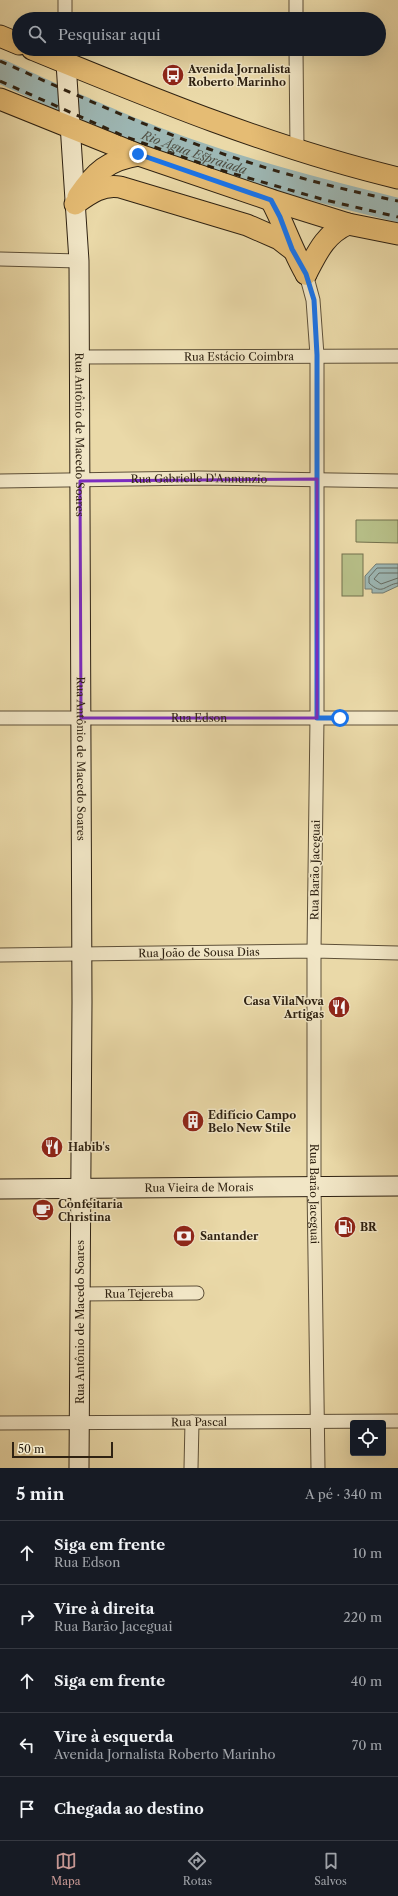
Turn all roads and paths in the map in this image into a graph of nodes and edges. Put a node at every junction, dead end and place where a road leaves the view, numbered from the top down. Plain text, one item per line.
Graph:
1 (65, 0) edge
2 (296, 0) edge
3 (66, 12) edge
4 (296, 12) edge
5 (0, 36) edge
6 (12, 41) edge
7 (48, 56) edge
8 (296, 56) edge
9 (67, 64) edge
10 (0, 99) edge
11 (71, 122) junction
12 (297, 149) junction
13 (138, 154) junction
14 (398, 178) edge
15 (271, 200) junction
16 (75, 203) junction
17 (348, 224) junction
18 (398, 234) edge
19 (292, 249) junction
20 (0, 259) edge
21 (79, 261) junction
22 (306, 274) junction
23 (317, 355) junction
24 (398, 356) edge
25 (79, 358) junction
26 (317, 479) junction
27 (0, 481) edge
28 (80, 481) junction
29 (398, 481) edge
30 (0, 718) edge
31 (81, 718) junction
32 (317, 718) junction
33 (398, 718) edge
34 (314, 951) junction
35 (398, 953) edge
36 (82, 954) junction
37 (0, 955) edge
38 (314, 1186) junction
39 (398, 1186) edge
40 (0, 1189) edge
41 (80, 1189) junction
42 (197, 1293) dead end
43 (80, 1294) junction
44 (319, 1421) junction
45 (398, 1421) edge
46 (79, 1422) junction
47 (192, 1422) junction
48 (0, 1423) edge
49 (79, 1468) edge
50 (191, 1468) edge
51 (318, 1468) edge

1 - 3 street
2 - 4 street
5 - 6 main road
7 - 9 main road
8 - 12 street
9 - 11 main road, Rua Antônio de Macedo Soares
9 - 12 main road
10 - 11 main road
11 - 13 main road
11 - 16 main road, Rua Antônio de Macedo Soares
12 - 14 main road
13 - 15 main road
13 - 16 main road
15 - 17 main road
15 - 19 main road
16 - 19 main road
16 - 21 main road, Rua Antônio de Macedo Soares
17 - 18 main road
17 - 22 main road
19 - 22 main road
20 - 21 street
21 - 25 main road, Rua Antônio de Macedo Soares
22 - 23 street, Rua Barão Jaceguai
23 - 24 street, Rua Estácio Coimbra
23 - 25 street, Rua Estácio Coimbra
23 - 26 street, Rua Barão Jaceguai
25 - 28 main road, Rua Antônio de Macedo Soares
26 - 28 street, Rua Gabrielle D'Annunzio
26 - 29 street, Rua Gabrielle D'Annunzio
26 - 32 street, Rua Barão Jaceguai
27 - 28 street, Rua Gabrielle D'Annunzio
28 - 31 main road, Rua Antônio de Macedo Soares
30 - 31 street, Rua Edson
31 - 32 street, Rua Edson
31 - 36 main road, Rua Antônio de Macedo Soares
32 - 33 street, Rua Edson
32 - 34 street, Rua Barão Jaceguai
34 - 35 street, Rua João de Sousa Dias
34 - 36 street, Rua João de Sousa Dias
34 - 38 street, Rua Barão Jaceguai
36 - 37 street, Rua João de Sousa Dias
36 - 41 main road, Rua Antônio de Macedo Soares
38 - 39 main road, Rua Vieira de Morais
38 - 41 main road, Rua Vieira de Morais
38 - 44 street, Rua Barão Jaceguai
40 - 41 main road, Rua Vieira de Morais
41 - 43 main road, Rua Antônio de Macedo Soares
42 - 43 street, Rua Tejereba
43 - 46 main road, Rua Antônio de Macedo Soares
44 - 45 street, Rua Pascal
44 - 47 street, Rua Pascal
44 - 51 street, Rua Barão Jaceguai
46 - 47 street, Rua Pascal
46 - 48 street, Rua Pascal
46 - 49 main road, Rua Antônio de Macedo Soares
47 - 50 street

